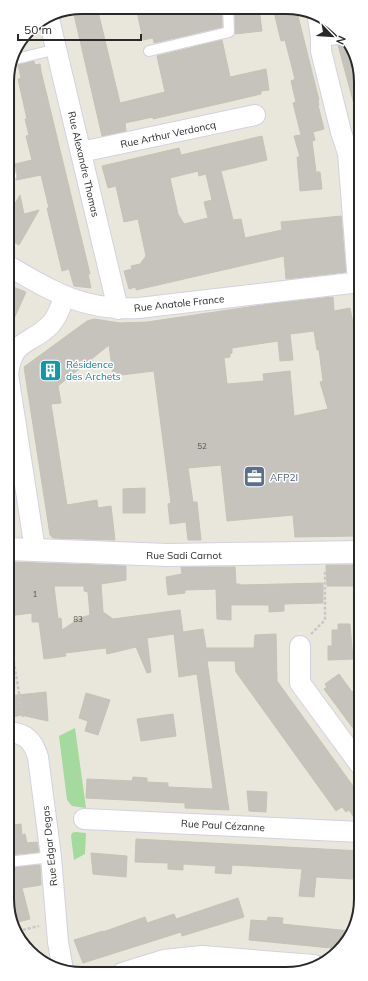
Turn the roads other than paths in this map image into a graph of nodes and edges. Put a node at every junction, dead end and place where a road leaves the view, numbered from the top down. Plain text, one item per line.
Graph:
1 (228, 14) edge
2 (50, 22) edge
3 (319, 22) edge
4 (334, 34) edge
5 (321, 37) junction
6 (56, 49) junction
7 (149, 51) dead end
8 (18, 58) edge
9 (255, 115) dead end
10 (354, 151) edge
11 (81, 152) junction
12 (14, 268) edge
13 (354, 284) edge
14 (65, 296) junction
15 (118, 309) junction
16 (14, 348) edge
17 (14, 413) edge
18 (14, 549) edge
19 (35, 550) junction
20 (354, 552) edge
21 (300, 646) road end
22 (18, 735) edge
23 (354, 756) edge
24 (84, 819) dead end
25 (354, 832) edge
26 (50, 857) junction
27 (14, 861) edge
28 (62, 964) edge
29 (295, 966) edge
30 (140, 967) edge

1 - 7 lane
2 - 6 street, Rue Alexandre Thomas
3 - 5 street
4 - 5 street
5 - 10 street
6 - 8 lane
6 - 11 street, Rue Alexandre Thomas
9 - 11 street, Rue Arthur Verdoncq
11 - 15 street, Rue Alexandre Thomas
12 - 14 street, Rue Anatole France
13 - 15 street, Rue Anatole France
14 - 15 street, Rue Anatole France
14 - 16 street
17 - 19 street
18 - 19 street, Rue Sadi Carnot
19 - 20 street, Rue Sadi Carnot
21 - 23 street
22 - 26 street, Rue Edgar Degas
24 - 25 street, Rue Paul Cézanne
26 - 27 lane
26 - 28 street, Rue Edgar Degas
29 - 30 street

